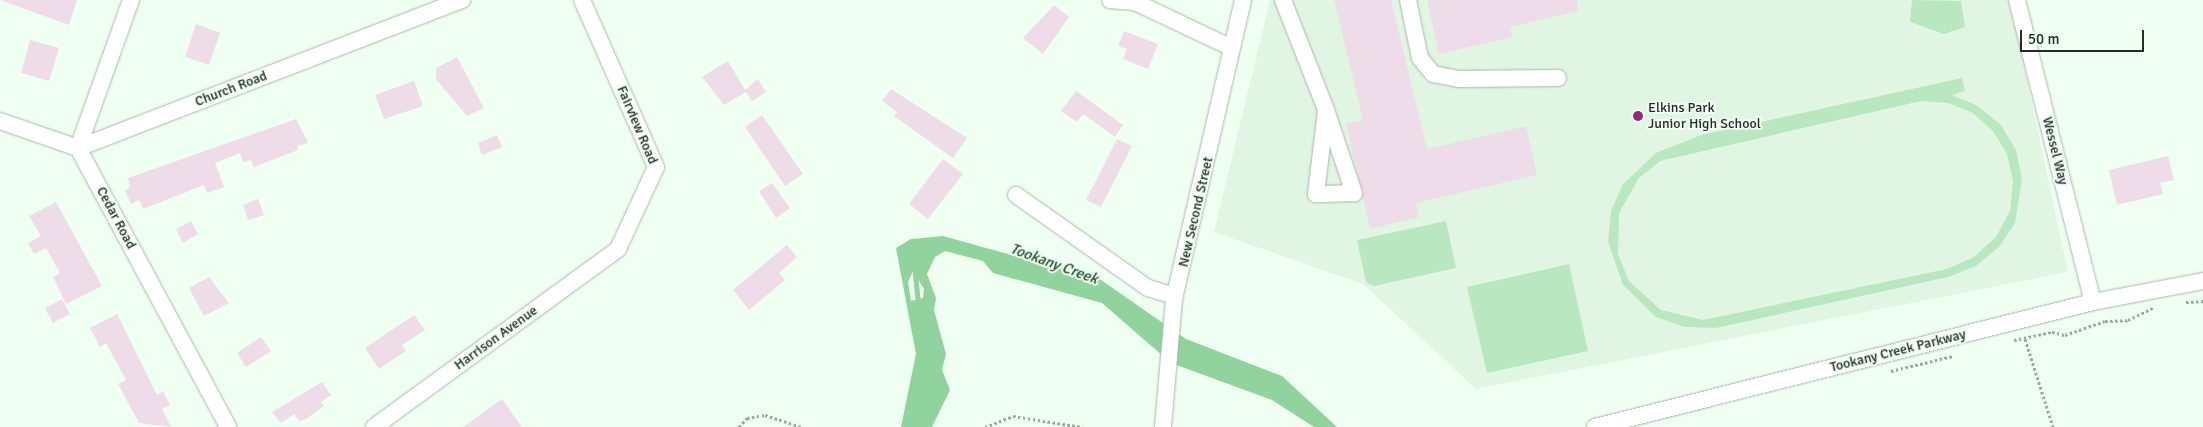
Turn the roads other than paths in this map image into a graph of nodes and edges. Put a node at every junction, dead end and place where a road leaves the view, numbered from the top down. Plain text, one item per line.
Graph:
1 (131, 0) edge
2 (462, 0) edge
3 (582, 0) edge
4 (1110, 0) edge
5 (1243, 0) edge
6 (1282, 0) edge
7 (1408, 0) edge
8 (2017, 0) edge
9 (1232, 48) junction
10 (1558, 78) dead end
11 (1326, 110) junction
12 (0, 121) edge
13 (78, 148) junction
14 (1016, 195) dead end
15 (618, 249) joint
16 (2203, 281) edge
17 (1175, 298) junction
18 (2093, 302) junction
19 (1652, 420) edge
20 (228, 427) edge
21 (374, 427) edge
22 (1163, 427) edge
23 (1595, 427) edge

1 - 13 street
2 - 13 street, Church Road
3 - 15 street, Fairview Road
4 - 9 street
5 - 9 street, New Second Street
6 - 11 street
7 - 10 street
8 - 18 street, Wessel Way
9 - 17 street, New Second Street
11 - 11 street
12 - 13 street
13 - 20 street, Cedar Road
14 - 17 street
15 - 21 street, Harrison Avenue
16 - 18 street, Tookany Creek Parkway
17 - 22 street, New Second Street
18 - 19 street, Tookany Creek Parkway
19 - 23 street, Tookany Creek Parkway

